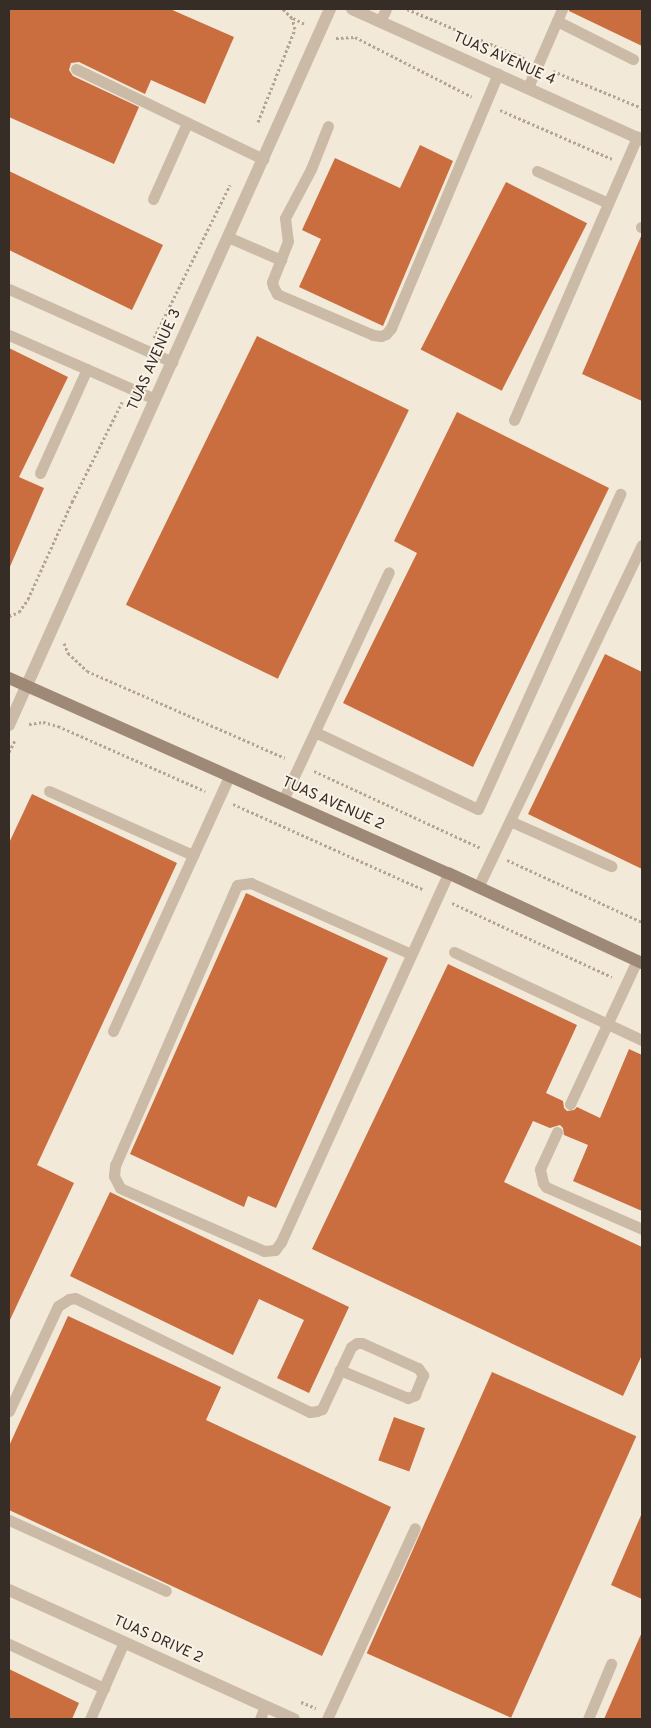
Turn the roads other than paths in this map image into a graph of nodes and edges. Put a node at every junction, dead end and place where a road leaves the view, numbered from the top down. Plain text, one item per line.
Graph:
1 (330, 9) edge
2 (352, 9) edge
3 (386, 9) edge
4 (562, 9) edge
5 (380, 21) junction
6 (557, 21) junction
7 (634, 59) dead end
8 (76, 69) dead end
9 (498, 74) junction
10 (528, 87) junction
11 (187, 123) junction
12 (328, 126) dead end
13 (639, 139) edge
14 (263, 159) junction
15 (537, 171) dead end
16 (153, 200) dead end
17 (608, 203) junction
18 (228, 237) junction
19 (281, 260) junction
20 (9, 289) edge
21 (9, 335) edge
22 (172, 362) junction
23 (87, 369) junction
24 (155, 399) junction
25 (514, 420) dead end
26 (40, 473) dead end
27 (620, 494) dead end
28 (642, 546) edge
29 (390, 572) dead end
30 (9, 678) edge
31 (27, 687) junction
32 (9, 725) edge
33 (315, 732) junction
34 (229, 776) junction
35 (49, 791) dead end
36 (283, 800) junction
37 (510, 821) junction
38 (193, 855) junction
39 (611, 866) dead end
40 (448, 873) junction
41 (478, 887) junction
42 (454, 952) dead end
43 (411, 954) junction
44 (640, 962) edge
45 (608, 1024) junction
46 (113, 1031) dead end
47 (642, 1040) edge
48 (570, 1104) dead end
49 (557, 1132) dead end
50 (642, 1229) edge
51 (340, 1370) junction
52 (9, 1411) edge
53 (9, 1520) edge
54 (415, 1528) dead end
55 (9, 1590) edge
56 (166, 1591) dead end
57 (124, 1642) junction
58 (9, 1644) edge
59 (612, 1664) dead end
60 (104, 1688) junction
61 (265, 1706) junction
62 (90, 1719) edge
63 (260, 1719) edge
64 (294, 1719) edge
65 (327, 1719) edge
66 (588, 1719) edge

1 - 14 street, TUAS AVENUE 3
2 - 5 street, TUAS AVENUE 4
3 - 5 lane
4 - 6 lane
5 - 9 street, TUAS AVENUE 4
6 - 7 lane
6 - 10 lane
8 - 11 lane
9 - 10 street, TUAS AVENUE 4
9 - 19 lane
10 - 13 street, TUAS AVENUE 4
11 - 14 lane
11 - 16 lane
12 - 19 lane
13 - 17 lane
14 - 18 street, TUAS AVENUE 3
15 - 17 lane
17 - 25 lane
18 - 19 lane
18 - 22 street, TUAS AVENUE 3
20 - 22 lane
21 - 23 lane
22 - 24 street, TUAS AVENUE 3
23 - 24 lane
23 - 26 lane
24 - 31 street, TUAS AVENUE 3
27 - 33 lane
28 - 37 lane
29 - 33 lane
30 - 31 street, TUAS AVENUE 2
31 - 32 street, TUAS AVENUE 3
31 - 34 street, TUAS AVENUE 2
33 - 36 lane
34 - 36 street, TUAS AVENUE 2
34 - 38 lane
35 - 38 lane
36 - 40 street, TUAS AVENUE 2
37 - 39 lane
37 - 41 lane
38 - 46 lane
40 - 41 street, TUAS AVENUE 2
40 - 43 lane
41 - 44 street, TUAS AVENUE 2
42 - 45 lane
43 - 43 lane
44 - 45 lane
45 - 47 lane
45 - 48 lane
49 - 50 lane
51 - 51 lane
51 - 52 lane
53 - 56 lane
54 - 65 lane
55 - 57 street, TUAS DRIVE 2
57 - 60 lane
57 - 61 street, TUAS DRIVE 2
58 - 60 lane
59 - 66 lane
60 - 62 lane
61 - 63 lane
61 - 64 street, TUAS DRIVE 2

